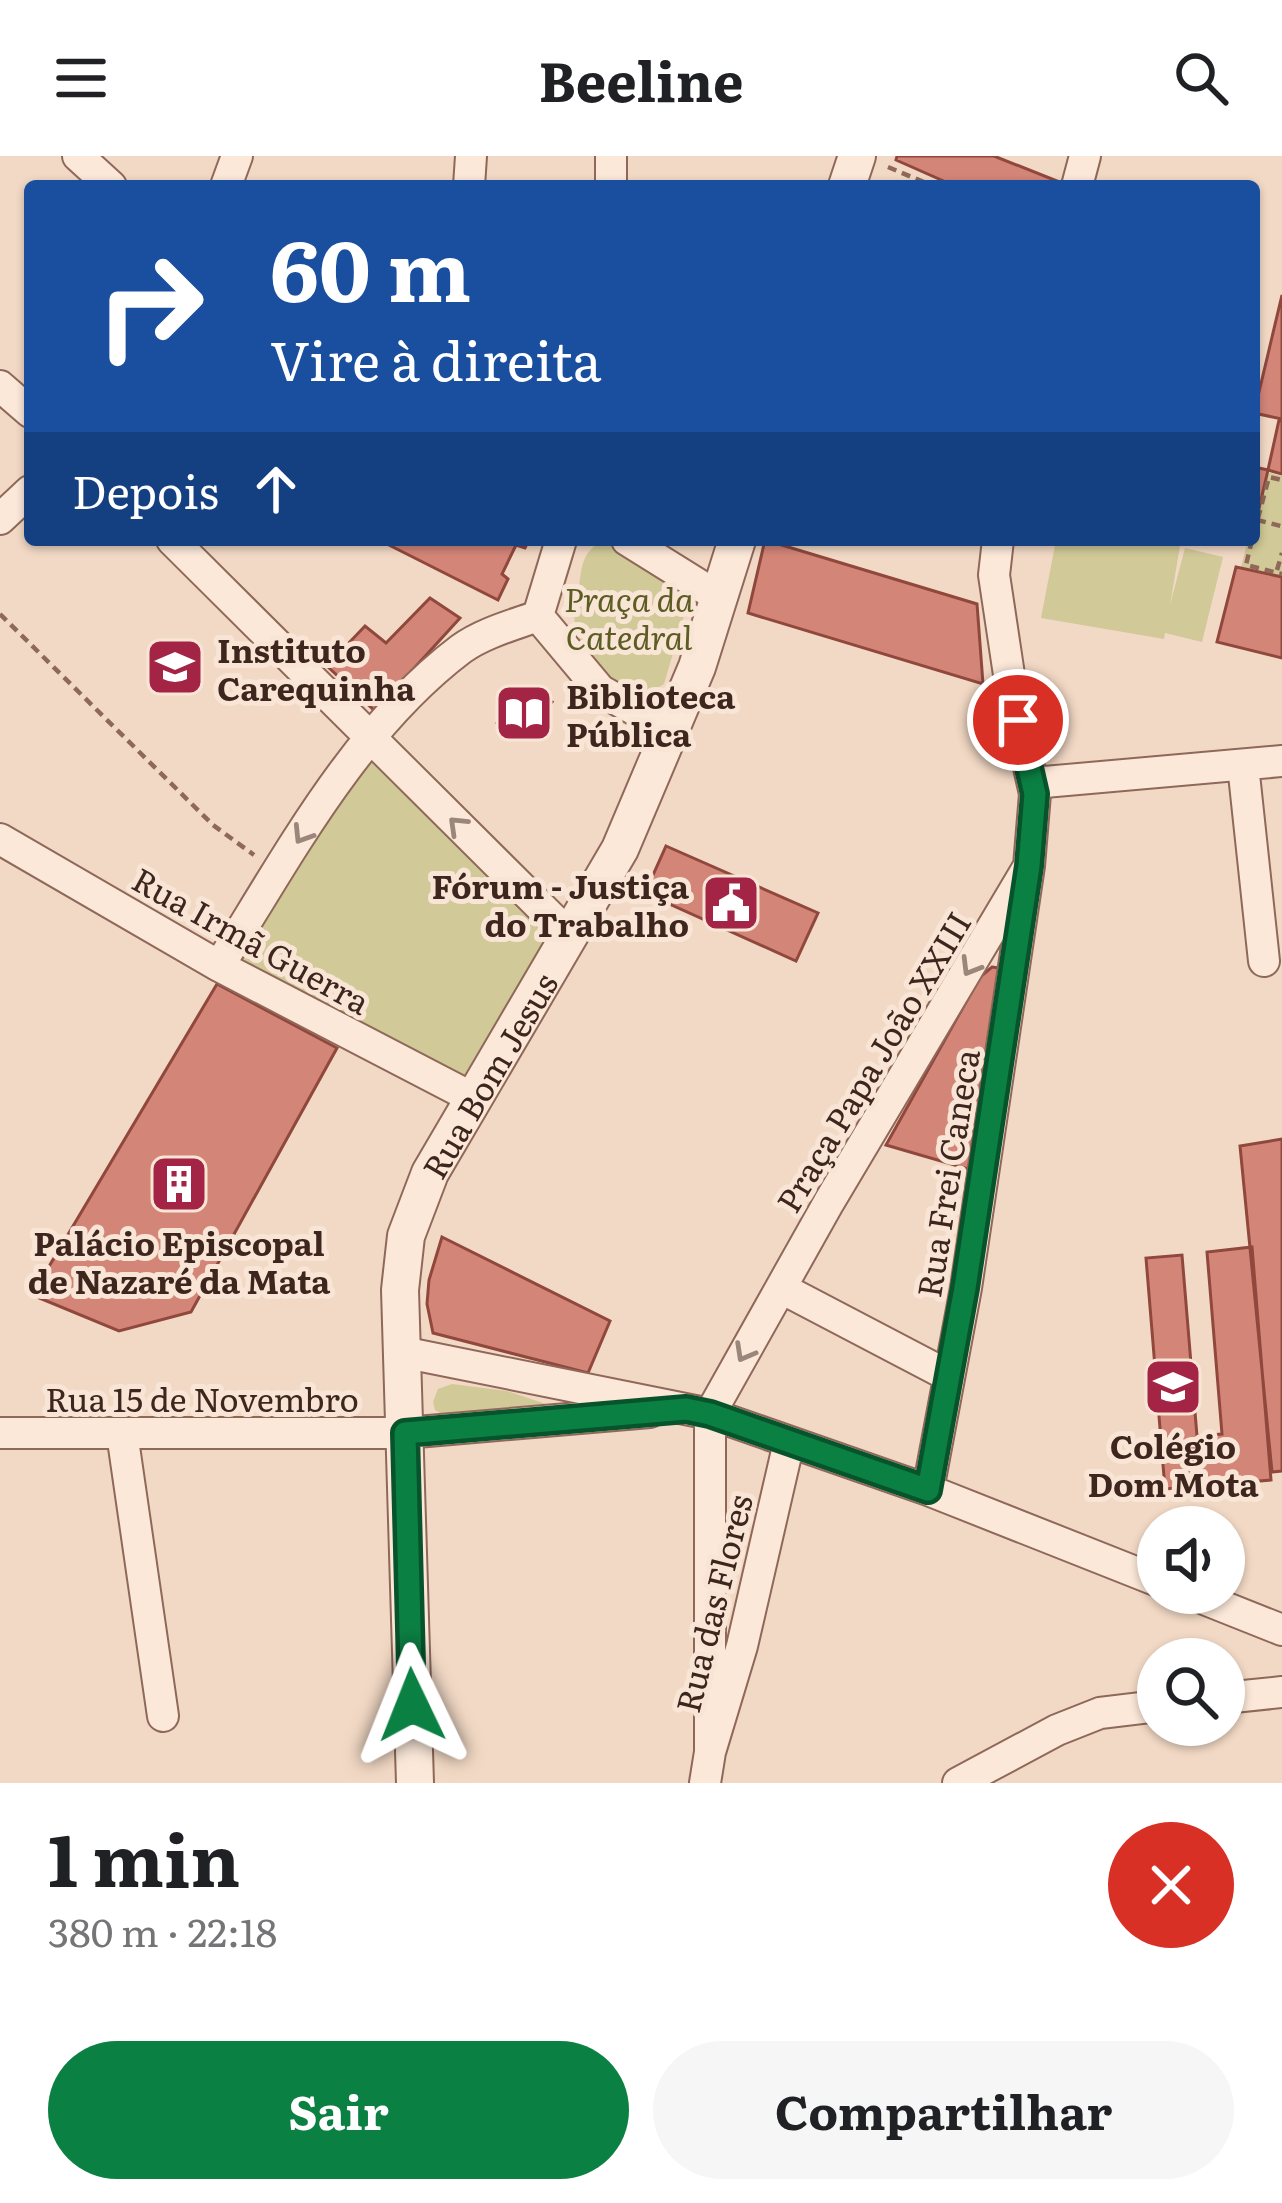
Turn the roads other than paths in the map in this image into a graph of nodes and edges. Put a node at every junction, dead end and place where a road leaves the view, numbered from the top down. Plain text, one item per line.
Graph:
1 (78, 156) edge
2 (104, 180) edge
3 (0, 386) edge
4 (24, 407) edge
5 (24, 497) edge
6 (0, 519) edge
7 (178, 546) edge
8 (559, 546) edge
9 (637, 546) edge
10 (735, 546) edge
11 (997, 546) edge
12 (720, 598) junction
13 (538, 616) junction
14 (670, 730) junction
15 (370, 741) junction
16 (1282, 761) edge
17 (1243, 765) junction
18 (1033, 783) junction
19 (0, 838) edge
20 (1029, 866) junction
21 (571, 937) junction
22 (1264, 961) dead end
23 (219, 966) junction
24 (471, 1097) junction
25 (780, 1290) junction
26 (402, 1352) junction
27 (949, 1376) junction
28 (698, 1412) junction
29 (0, 1433) edge
30 (32, 1433) junction
31 (122, 1433) junction
32 (405, 1433) junction
33 (789, 1442) junction
34 (0, 1450) edge
35 (928, 1490) junction
36 (1137, 1573) edge
37 (1242, 1614) edge
38 (1282, 1630) edge
39 (1282, 1692) edge
40 (1245, 1696) edge
41 (1137, 1709) edge
42 (163, 1716) dead end
43 (707, 1768) edge
44 (415, 1783) edge
45 (958, 1783) edge

1 - 2 street
3 - 4 street
5 - 6 street
7 - 15 street
8 - 13 street
9 - 12 street
10 - 12 street, Rua Bom Jesus
11 - 18 street, Rua Frei Caneca
12 - 14 street, Rua Bom Jesus
13 - 14 street
13 - 15 street
14 - 21 street, Rua Bom Jesus
21 -> 15 street
15 -> 23 street
16 - 17 street
17 - 18 street
17 - 22 street
18 - 20 street, Rua Frei Caneca
19 - 23 street, Rua Irmã Guerra
20 -> 25 street, Praça Papa João XXIII
20 - 27 street, Rua Frei Caneca
21 - 24 street, Rua Bom Jesus
23 - 24 street, Rua Irmã Guerra
24 - 26 street, Rua Bom Jesus
25 - 27 street
25 -> 28 street, Praça Papa João XXIII
26 - 28 street
26 - 32 street, Rua Bom Jesus
27 - 35 street, Rua Frei Caneca
28 - 32 street, Rua 15 de Novembro
28 - 33 street
28 - 43 street
29 - 30 street, Rua 15 de Novembro
30 - 31 street, Rua 15 de Novembro
30 - 34 street
31 - 32 street, Rua 15 de Novembro
31 - 42 street
32 - 44 street, Rua Bom Jesus
33 - 35 street
33 - 43 street, Rua das Flores
35 - 36 street
37 - 38 street
39 - 40 street
41 - 45 street

